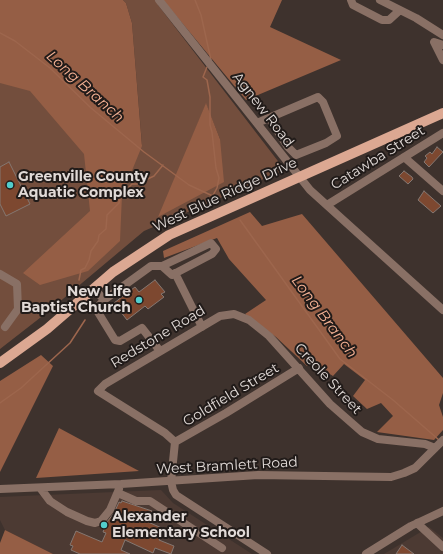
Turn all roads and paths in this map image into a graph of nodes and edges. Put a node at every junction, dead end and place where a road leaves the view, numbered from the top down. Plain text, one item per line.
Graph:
1 (159, 0) edge
2 (351, 0) edge
3 (380, 0) edge
4 (400, 10) junction
5 (443, 35) edge
6 (443, 45) edge
7 (443, 60) edge
8 (443, 113) edge
9 (269, 118) junction
10 (257, 123) junction
11 (443, 133) edge
12 (404, 157) junction
13 (299, 177) junction
14 (443, 191) edge
15 (327, 205) junction
16 (162, 266) junction
17 (176, 273) junction
18 (0, 274) edge
19 (94, 288) junction
20 (104, 300) junction
21 (443, 310) edge
22 (234, 314) joint
23 (4, 327) dead end
24 (202, 327) junction
25 (160, 351) junction
26 (0, 363) edge
27 (299, 368) junction
28 (175, 442) junction
29 (439, 444) edge
30 (171, 481) junction
31 (121, 484) junction
32 (41, 489) junction
33 (0, 490) edge
34 (118, 493) junction
35 (443, 511) edge
36 (417, 523) junction
37 (443, 547) edge
38 (222, 548) dead end
39 (267, 554) edge
40 (366, 554) edge

1 - 10 street, Agnew Road
2 - 4 street
3 - 4 street
4 - 5 street
6 - 7 street
8 - 13 main road, West Blue Ridge Drive
9 - 9 street
9 - 10 street
10 - 13 street, Agnew Road
11 - 12 street, Catawba Street
12 - 14 street
12 - 15 street, Catawba Street
13 - 15 street, Agnew Road
13 - 19 main road, West Blue Ridge Drive
15 - 21 street, Agnew Road
16 - 17 street
16 - 17 street
16 - 20 street
17 - 24 street
18 - 23 street
19 - 20 street
19 - 26 main road, West Blue Ridge Drive
20 - 25 street
22 - 24 street, Redstone Road
22 - 27 street, Creole Street
24 - 25 street, Redstone Road
25 - 28 street, Redstone Road
27 - 28 street, Goldfield Street
27 - 29 street, Creole Street
28 - 30 street
29 - 30 street, West Bramlett Road
30 - 31 street, West Bramlett Road
30 - 39 street
31 - 32 street, West Bramlett Road
31 - 34 street
32 - 33 street, West Bramlett Road
32 - 34 street
34 - 38 street
35 - 36 street
36 - 37 street
36 - 40 street

